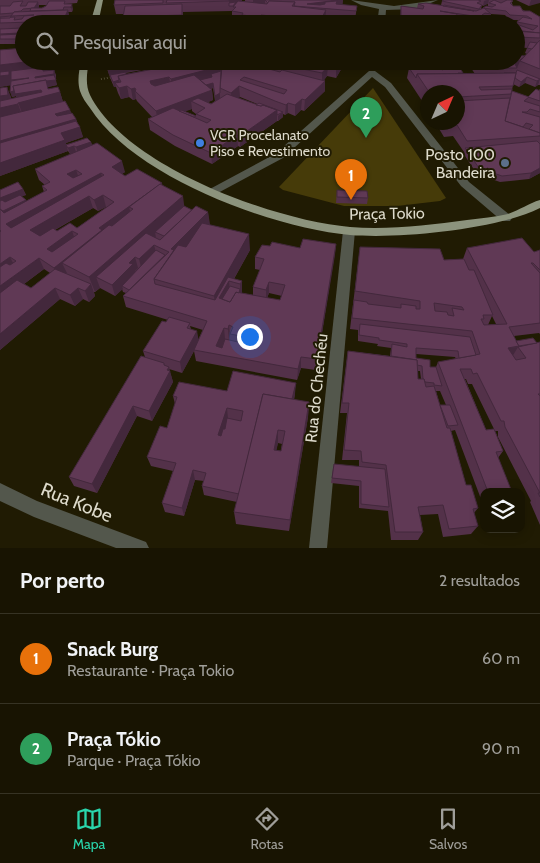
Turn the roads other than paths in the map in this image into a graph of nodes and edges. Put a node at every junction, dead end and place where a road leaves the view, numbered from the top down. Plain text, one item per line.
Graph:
1 (100, 0) edge
2 (354, 0) edge
3 (434, 0) edge
4 (427, 4) junction
5 (383, 8) junction
6 (442, 8) edge
7 (96, 15) edge
8 (382, 15) edge
9 (83, 70) edge
10 (372, 70) edge
11 (372, 73) junction
12 (212, 192) junction
13 (540, 204) edge
14 (506, 218) junction
15 (348, 231) junction
16 (0, 492) edge
17 (140, 548) edge
18 (318, 548) edge

1 - 7 main road
2 - 5 street
3 - 4 street
4 - 5 street
4 - 6 street
5 - 8 street
9 - 12 main road, Praça Tokio
10 - 11 street
11 - 12 street
11 - 14 street
12 - 15 main road, Praça Tokio
13 - 14 main road, Praça Tokio
14 - 15 main road, Praça Tokio
15 - 18 street, Rua do Chechéu
16 - 17 street, Rua Kobe

